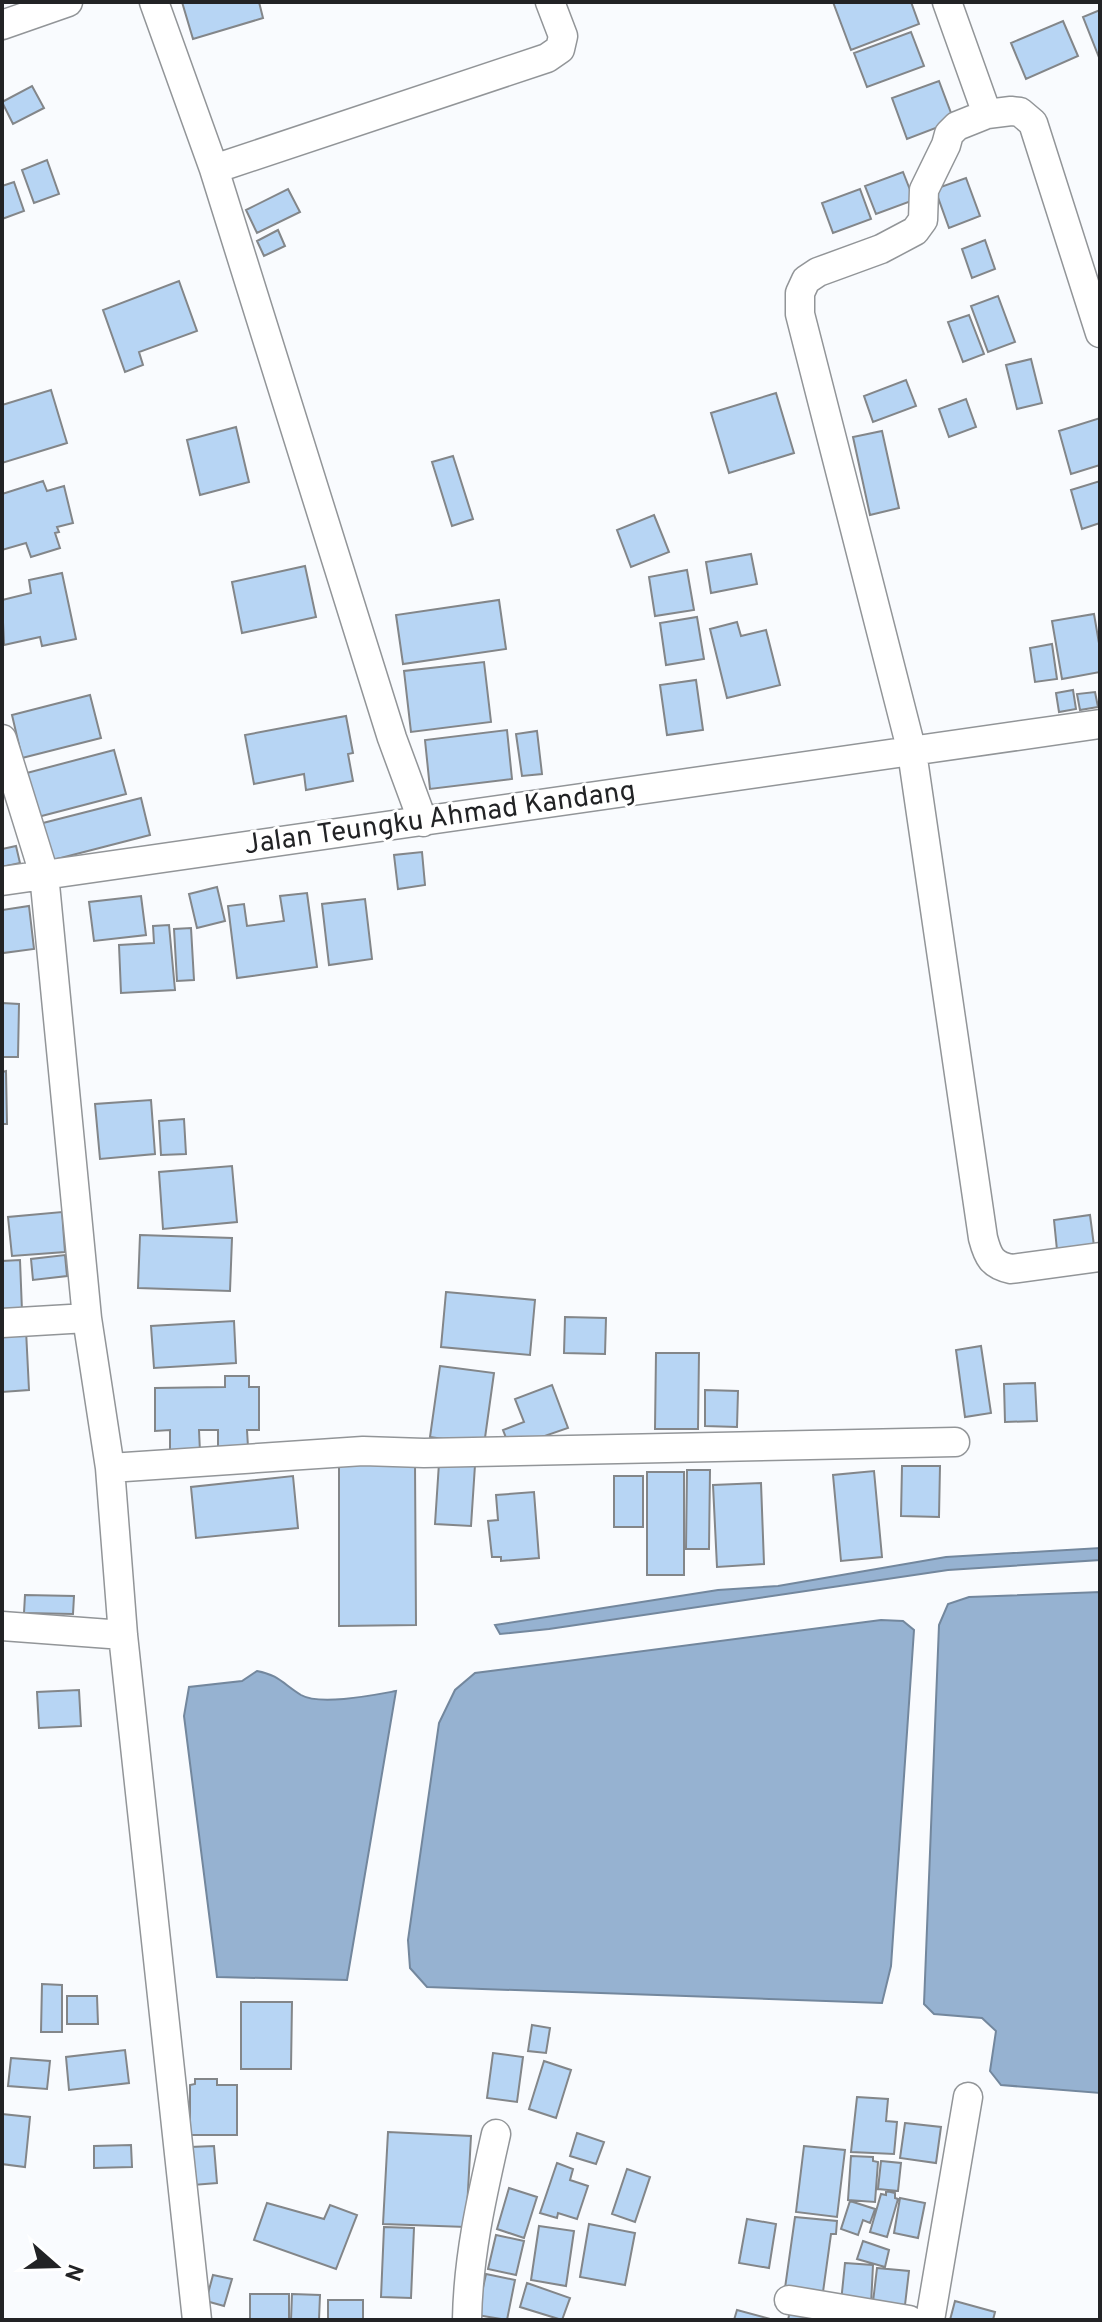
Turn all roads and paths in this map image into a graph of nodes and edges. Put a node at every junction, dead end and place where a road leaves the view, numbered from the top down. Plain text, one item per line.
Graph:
1 (68, 2) edge
2 (154, 2) edge
3 (550, 2) edge
4 (947, 2) edge
5 (2, 25) edge
6 (987, 114) junction
7 (214, 169) junction
8 (1100, 333) edge
9 (1100, 724) edge
10 (2, 739) edge
11 (892, 755) junction
12 (423, 822) junction
13 (44, 874) junction
14 (2, 881) edge
15 (1100, 1257) edge
16 (87, 1318) junction
17 (2, 1323) edge
18 (955, 1442) dead end
19 (110, 1468) junction
20 (2, 1626) edge
21 (123, 1635) junction
22 (968, 2097) dead end
23 (496, 2134) dead end
24 (789, 2300) dead end
25 (197, 2320) edge
26 (467, 2320) edge
27 (909, 2320) edge
28 (930, 2320) edge

1 - 5 street
2 - 7 street
3 - 7 street
4 - 6 street
6 - 8 street
6 - 11 street
7 - 12 street
9 - 11 street, Jalan Teungku Ahmad Kandang
10 - 13 street
11 - 12 street, Jalan Teungku Ahmad Kandang
11 - 15 street
12 - 13 street, Jalan Teungku Ahmad Kandang
13 - 14 street, Jalan Teungku Ahmad Kandang
13 - 16 street
16 - 17 street
16 - 19 street
18 - 19 street
19 - 21 street
20 - 21 street
21 - 25 street
22 - 28 street
23 - 26 street
24 - 27 street

